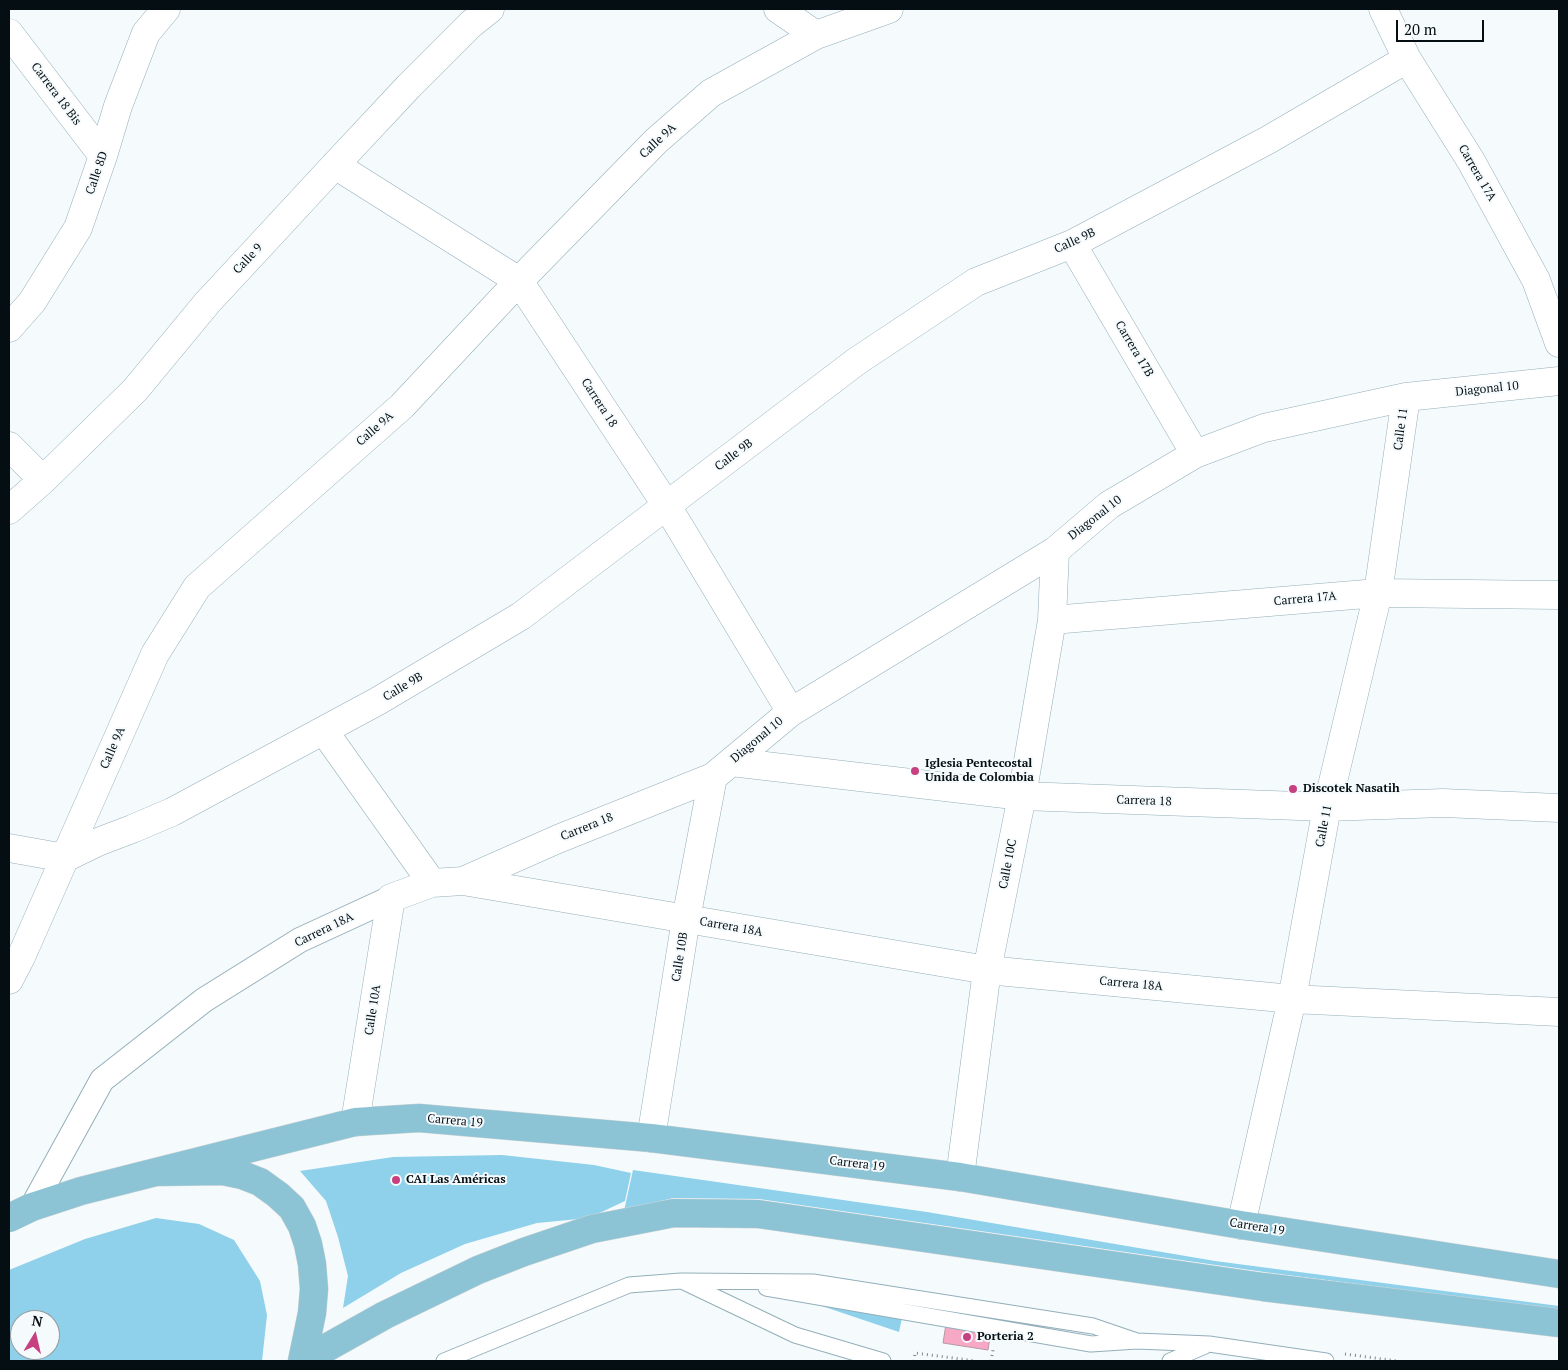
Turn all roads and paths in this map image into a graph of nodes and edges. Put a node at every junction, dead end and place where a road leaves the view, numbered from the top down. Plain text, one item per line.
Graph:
1 (166, 9) edge
2 (490, 9) edge
3 (778, 9) edge
4 (889, 9) edge
5 (1383, 9) edge
6 (9, 33) edge
7 (816, 35) junction
8 (1407, 59) junction
9 (103, 156) junction
10 (335, 165) junction
11 (1072, 244) junction
12 (520, 280) junction
13 (9, 328) edge
14 (1559, 342) edge
15 (1559, 381) edge
16 (1406, 397) junction
17 (9, 446) edge
18 (1195, 454) junction
19 (44, 480) junction
20 (667, 506) junction
21 (9, 510) edge
22 (1055, 551) junction
23 (1378, 593) junction
24 (1559, 595) edge
25 (1052, 620) junction
26 (791, 712) junction
27 (324, 731) junction
28 (722, 769) junction
29 (1022, 796) junction
30 (1327, 807) junction
31 (1559, 808) edge
32 (9, 848) edge
33 (65, 858) junction
34 (462, 881) junction
35 (432, 883) junction
36 (391, 898) junction
37 (686, 919) junction
38 (987, 970) junction
39 (9, 980) edge
40 (1292, 999) junction
41 (1559, 1012) edge
42 (355, 1122) junction
43 (651, 1138) junction
44 (156, 1172) junction
45 (960, 1177) junction
46 (20, 1212) edge
47 (1241, 1225) junction
48 (1559, 1274) edge
49 (681, 1281) junction
50 (720, 1281) junction
51 (1559, 1324) edge
52 (1137, 1341) junction
53 (1209, 1344) junction
54 (303, 1361) edge
55 (444, 1361) edge
56 (883, 1361) edge
57 (914, 1361) edge
58 (976, 1361) edge
59 (1170, 1361) edge
60 (1206, 1361) edge
61 (1326, 1361) edge

1 - 9 street, Calle 8D
2 - 10 street, Calle 9
3 - 7 street
4 - 7 street, Calle 9A
5 - 8 street, Carrera 17A
6 - 9 street, Carrera 18 Bis
7 - 12 street, Calle 9A
8 - 11 street, Calle 9B
8 - 14 street, Carrera 17A
9 - 13 street, Calle 8D
10 - 12 street, Carrera 18
10 - 19 street, Calle 9
11 - 18 street, Carrera 17B
11 - 20 street, Calle 9B
12 - 20 street, Carrera 18
12 - 33 street, Calle 9A
15 - 16 street, Diagonal 10
16 - 18 street, Diagonal 10
16 - 23 street, Calle 11
17 - 19 street
18 - 22 street, Diagonal 10
19 - 21 street, Calle 9
20 - 26 street, Carrera 18
20 - 27 street, Calle 9B
22 - 25 street, Calle 10C
22 - 26 street, Diagonal 10
23 - 24 street, Carrera 17A
23 - 25 street, Carrera 17A
23 - 30 street, Calle 11
25 - 29 street, Calle 10C
26 - 28 street, Diagonal 10
27 - 33 street, Calle 9B
27 - 35 street
28 - 29 street, Carrera 18
28 - 34 street, Carrera 18
28 - 37 street, Calle 10B
29 - 30 street, Carrera 18
29 - 38 street, Calle 10C
30 - 31 street, Carrera 18
30 - 40 street, Calle 11
32 - 33 street
33 - 39 street, Calle 9A
34 - 35 street, Carrera 18A
34 - 37 street, Carrera 18A
35 - 36 street, Carrera 18A
36 - 42 street, Calle 10A
36 - 46 street, Carrera 18A
37 - 38 street, Carrera 18A
37 - 43 street, Calle 10B
38 - 40 street, Carrera 18A
38 - 45 street, Calle 10C
40 - 41 street, Carrera 18A
40 - 47 street, Calle 11
42 - 43 main road, Carrera 19
42 - 44 main road, Carrera 19
43 - 45 main road, Carrera 19
44 - 46 main road
44 - 54 main road
45 - 47 main road, Carrera 19
47 - 48 main road, Carrera 19
49 - 50 lane
49 - 55 lane
49 - 56 lane
50 - 52 lane
50 - 52 lane
51 - 54 main road
52 - 53 lane
53 - 59 lane
53 - 60 lane
53 - 61 lane
57 - 58 path

